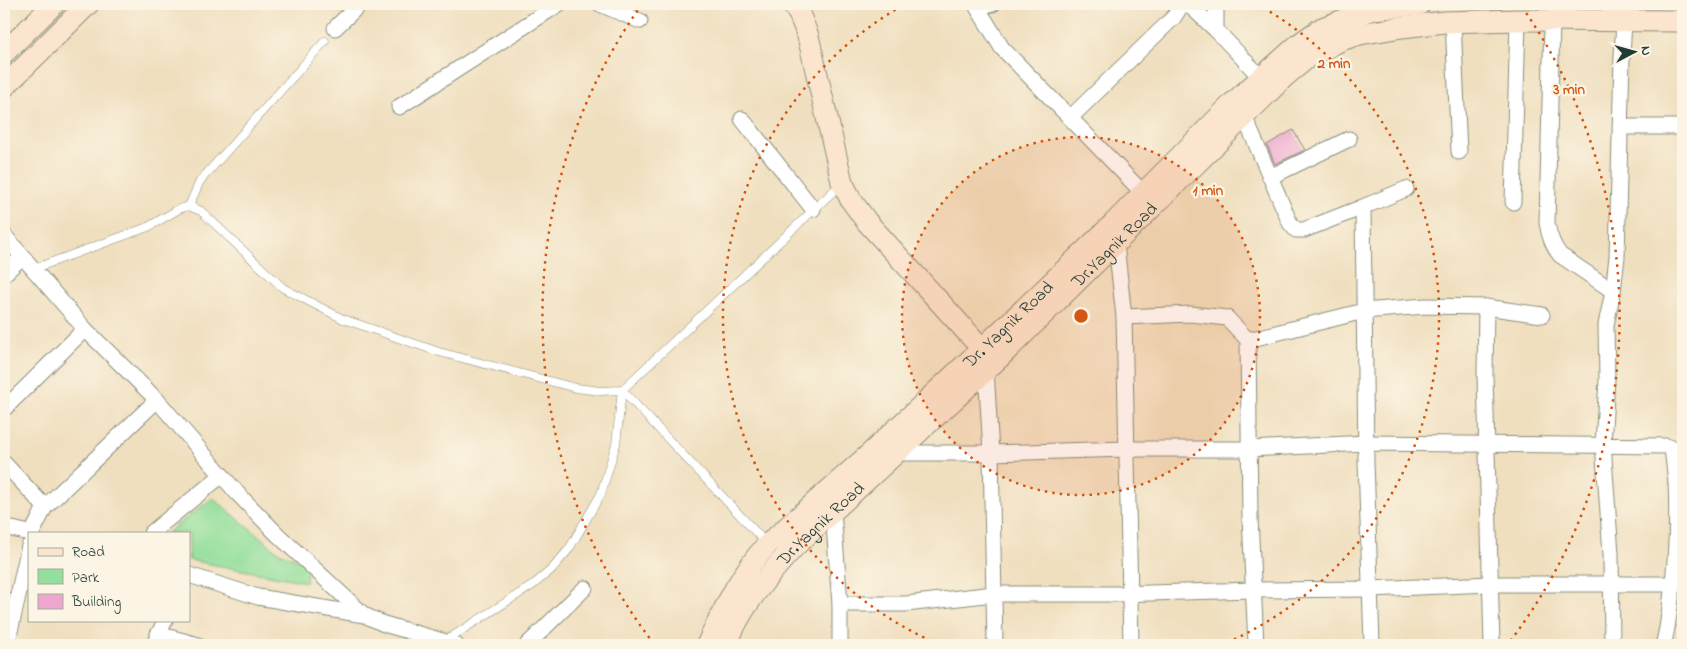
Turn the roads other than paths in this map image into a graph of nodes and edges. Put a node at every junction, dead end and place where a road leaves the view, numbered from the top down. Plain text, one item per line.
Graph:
1 (54, 4) edge
2 (88, 4) edge
3 (360, 4) edge
4 (560, 4) edge
5 (600, 4) edge
6 (793, 4) edge
7 (993, 4) edge
8 (1182, 4) edge
9 (1188, 4) edge
10 (1216, 4) edge
11 (1420, 4) edge
12 (976, 5) edge
13 (1625, 12) edge
14 (1518, 20) junction
15 (640, 21) dead end
16 (1552, 21) junction
17 (1683, 21) edge
18 (1453, 22) junction
19 (335, 28) dead end
20 (1216, 30) junction
21 (325, 40) dead end
22 (4, 53) edge
23 (1266, 83) junction
24 (4, 87) edge
25 (399, 107) dead end
26 (1238, 109) junction
27 (1070, 118) junction
28 (742, 119) dead end
29 (1620, 127) junction
30 (1683, 127) edge
31 (1349, 139) dead end
32 (1459, 152) dead end
33 (1270, 177) junction
34 (842, 182) junction
35 (1406, 189) dead end
36 (1149, 198) junction
37 (1514, 202) dead end
38 (189, 206) junction
39 (1363, 207) junction
40 (813, 210) junction
41 (1114, 233) junction
42 (4, 235) edge
43 (22, 257) junction
44 (33, 269) junction
45 (4, 274) edge
46 (1613, 291) junction
47 (1486, 307) junction
48 (1364, 311) junction
49 (1542, 315) dead end
50 (1124, 317) junction
51 (85, 329) junction
52 (1248, 340) junction
53 (984, 359) junction
54 (622, 390) junction
55 (157, 400) junction
56 (4, 409) edge
57 (1366, 443) junction
58 (1603, 444) junction
59 (1488, 445) junction
60 (1127, 449) junction
61 (1249, 449) junction
62 (991, 453) junction
63 (896, 454) junction
64 (4, 462) edge
65 (222, 475) junction
66 (1679, 482) edge
67 (45, 507) junction
68 (833, 512) junction
69 (4, 527) edge
70 (31, 532) edge
71 (152, 532) edge
72 (28, 533) edge
73 (28, 550) edge
74 (775, 552) junction
75 (190, 575) edge
76 (1610, 583) junction
77 (1678, 583) edge
78 (1492, 584) junction
79 (585, 588) dead end
80 (1369, 589) junction
81 (1254, 590) junction
82 (994, 594) junction
83 (1129, 594) junction
84 (840, 604) junction
85 (364, 616) junction
86 (163, 622) edge
87 (156, 640) edge
88 (417, 640) edge
89 (450, 644) edge
90 (7, 645) edge
91 (198, 645) edge
92 (527, 645) edge
93 (707, 645) edge
94 (727, 645) edge
95 (840, 645) edge
96 (995, 645) edge
97 (1131, 645) edge
98 (1256, 645) edge
99 (1372, 645) edge
100 (1492, 645) edge
101 (1612, 645) edge
102 (1663, 645) edge

1 - 22 street
2 - 24 street
3 - 19 street
4 - 25 street
5 - 15 street
6 - 34 street
7 - 12 street
8 - 27 street
9 - 20 street
10 - 20 street
11 - 23 street, Dr. Yagnik Road
12 - 27 street
13 - 16 street
13 - 17 street
13 - 29 street
14 - 16 street
14 - 18 street
14 - 37 street
16 - 46 street
18 - 23 street
18 - 32 street
20 - 23 street
21 - 38 lane
23 - 26 street, Dr. Yagnik Road
26 - 33 street
26 - 36 street, Dr. Yagnik Road
27 - 36 street
28 - 40 street
29 - 30 street
29 - 46 street
31 - 33 street
33 - 39 street
34 - 40 lane
34 - 53 street
35 - 39 street
36 - 41 street, Dr. Yagnik Road
38 - 44 lane
38 - 54 lane
39 - 48 street
40 - 54 lane
41 - 50 street
41 - 53 street, Dr. Yagnik Road
42 - 43 street
43 - 44 street
43 - 45 street
44 - 51 street
46 - 58 street
47 - 48 street
47 - 49 street
47 - 59 street
48 - 52 street
48 - 57 street
50 - 52 street
50 - 60 street
51 - 55 street
51 - 56 street
52 - 61 street
53 - 62 street
53 - 63 street, Dr.Yagnik Road
53 - 74 street, Dr. Yagnik Road
54 - 74 lane
54 - 89 lane
55 - 65 street
55 - 67 street
57 - 59 street
57 - 61 street
57 - 80 street
58 - 59 street
58 - 66 street
58 - 76 street
59 - 78 street
60 - 61 street
60 - 62 street
60 - 83 street
61 - 81 street
62 - 63 street
62 - 82 street
63 - 68 street, Dr.Yagnik Road
64 - 67 street
65 - 71 street
65 - 85 street
66 - 77 street
67 - 70 street
68 - 74 street, Dr.Yagnik Road
68 - 84 street
69 - 72 street
73 - 90 street
74 - 93 street, Dr. Yagnik Road
74 - 94 street, Dr.Yagnik Road
75 - 85 street
76 - 77 street
76 - 78 street
76 - 101 street
77 - 102 street
78 - 80 street
78 - 100 street
79 - 92 street
80 - 81 street
80 - 99 street
81 - 83 street
81 - 98 street
82 - 83 street
82 - 84 street
82 - 96 street
83 - 97 street
84 - 95 street
85 - 88 street
86 - 87 street
87 - 91 street
88 - 89 street

